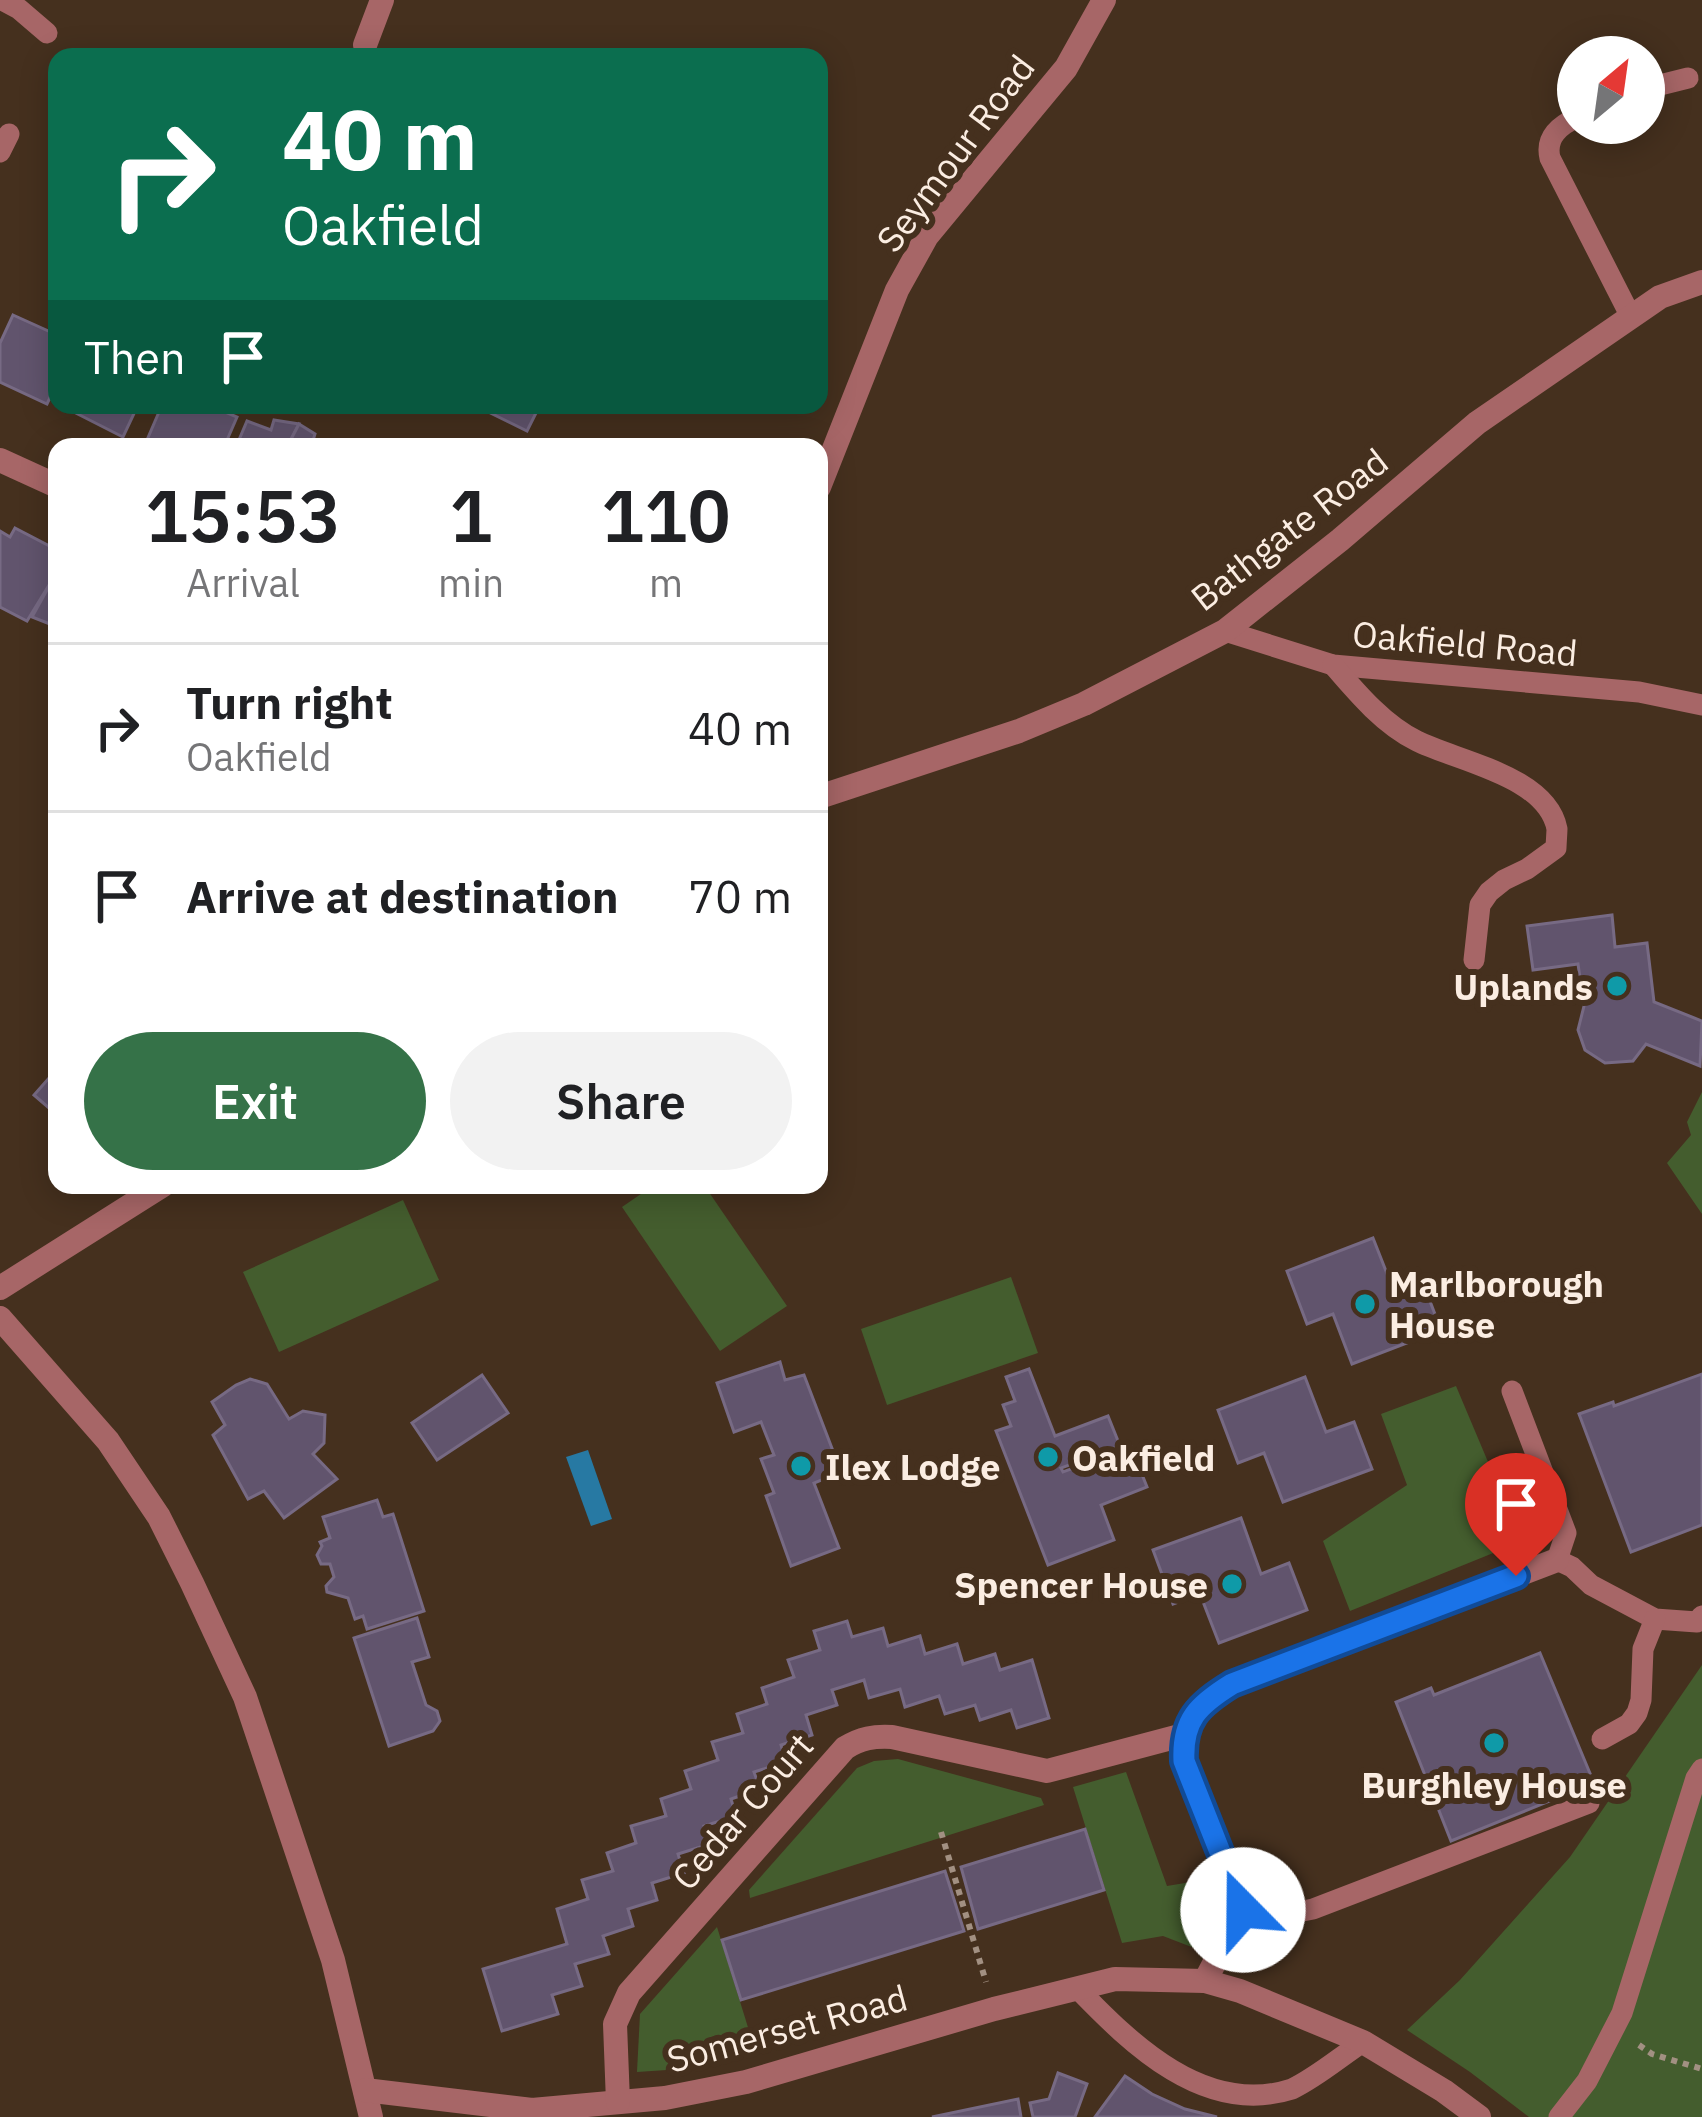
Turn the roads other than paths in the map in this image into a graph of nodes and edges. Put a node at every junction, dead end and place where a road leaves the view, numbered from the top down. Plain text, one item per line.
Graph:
1 (2, 0) edge
2 (382, 0) edge
3 (1104, 0) edge
4 (47, 33) dead end
5 (365, 45) dead end
6 (1688, 78) dead end
7 (1665, 84) edge
8 (1557, 131) edge
9 (1702, 282) edge
10 (1630, 317) junction
11 (0, 460) edge
12 (828, 464) edge
13 (48, 482) edge
14 (1226, 632) junction
15 (1333, 665) junction
16 (1702, 705) edge
17 (828, 794) edge
18 (1474, 960) dead end
19 (149, 1194) edge
20 (0, 1288) edge
21 (0, 1318) edge
22 (1512, 1391) dead end
23 (1557, 1560) junction
24 (1702, 1616) edge
25 (1655, 1619) junction
26 (1183, 1735) junction
27 (1602, 1738) dead end
28 (1702, 1769) edge
29 (1589, 1803) dead end
30 (1243, 1910) junction
31 (1204, 1981) junction
32 (1077, 1988) junction
33 (1363, 2042) junction
34 (365, 2090) junction
35 (618, 2102) junction
36 (664, 2108) edge
37 (371, 2117) edge
38 (1478, 2117) edge
39 (1559, 2117) edge

1 - 4 lane
2 - 5 street
3 - 12 street, Seymour Road
6 - 7 lane
8 - 10 lane
9 - 10 street, Bathgate Road
10 - 14 street, Bathgate Road
11 - 13 street
14 - 15 lane, Oakfield Road
14 - 17 street, Bathgate Road
15 - 16 lane, Oakfield Road
15 - 18 lane
19 - 20 street
21 - 34 street
22 - 23 lane
23 - 25 lane
23 - 26 street
24 - 25 lane
25 - 27 lane
26 - 30 street
26 - 35 street, Cedar Court
28 - 39 lane
29 - 30 lane
30 - 31 street
31 - 32 street, Somerset Road
31 - 33 street, Somerset Road
32 - 33 lane
32 - 36 street, Somerset Road
33 - 38 street, Somerset Road
34 - 35 street, Somerset Road
34 - 37 street
35 - 36 street, Somerset Road

